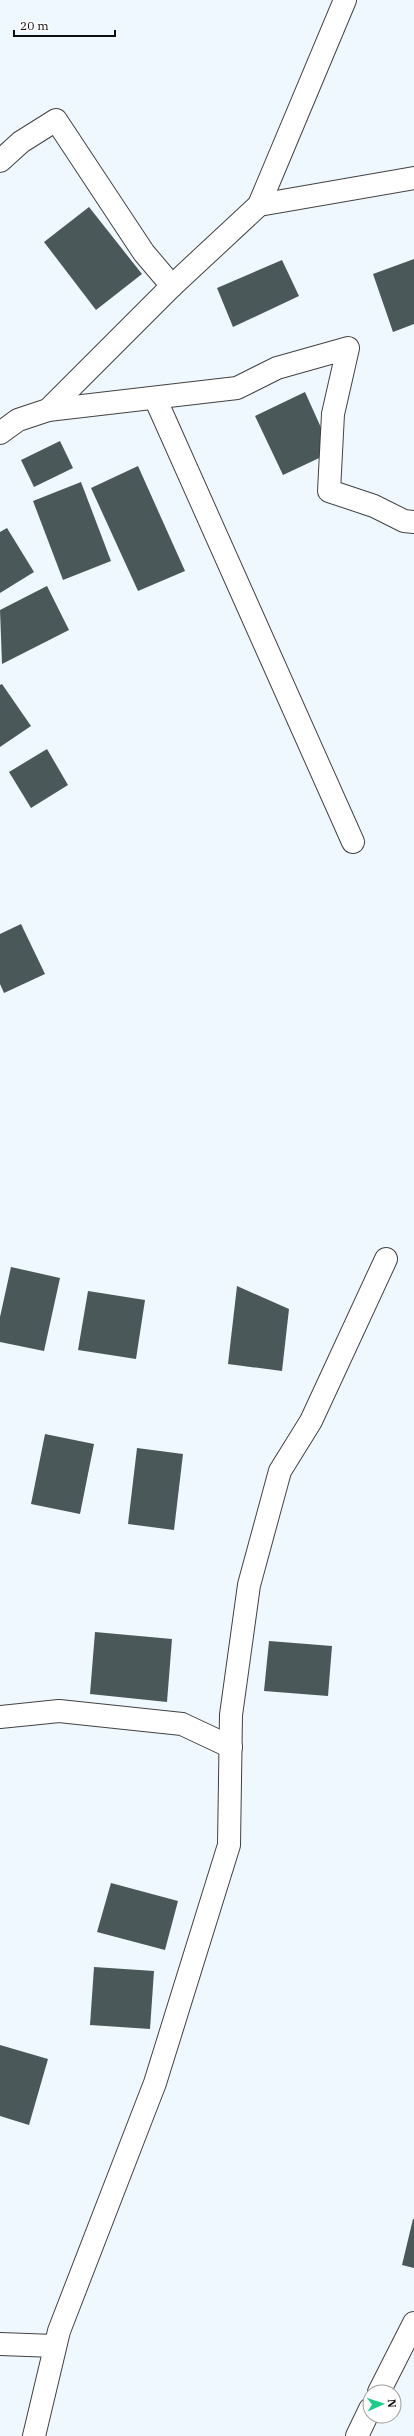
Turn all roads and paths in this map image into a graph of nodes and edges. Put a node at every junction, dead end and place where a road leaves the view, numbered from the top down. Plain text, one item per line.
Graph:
1 (345, 0) edge
2 (0, 161) edge
3 (414, 178) edge
4 (259, 205) junction
5 (172, 286) junction
6 (155, 398) junction
7 (48, 410) junction
8 (9, 417) edge
9 (0, 433) edge
10 (414, 522) edge
11 (353, 842) dead end
12 (386, 1260) dead end
13 (0, 1717) edge
14 (230, 1747) junction
15 (414, 2323) edge
16 (0, 2344) edge
17 (55, 2346) junction
18 (382, 2384) edge
19 (363, 2424) edge
20 (34, 2436) edge
21 (357, 2436) edge

1 - 4 street
2 - 5 street
3 - 4 street
4 - 5 street
5 - 7 street
6 - 7 street
6 - 10 street
6 - 11 street
7 - 8 street
8 - 9 street
12 - 14 street
13 - 14 street
14 - 17 street
15 - 18 street
16 - 17 street
17 - 20 street
19 - 21 street

